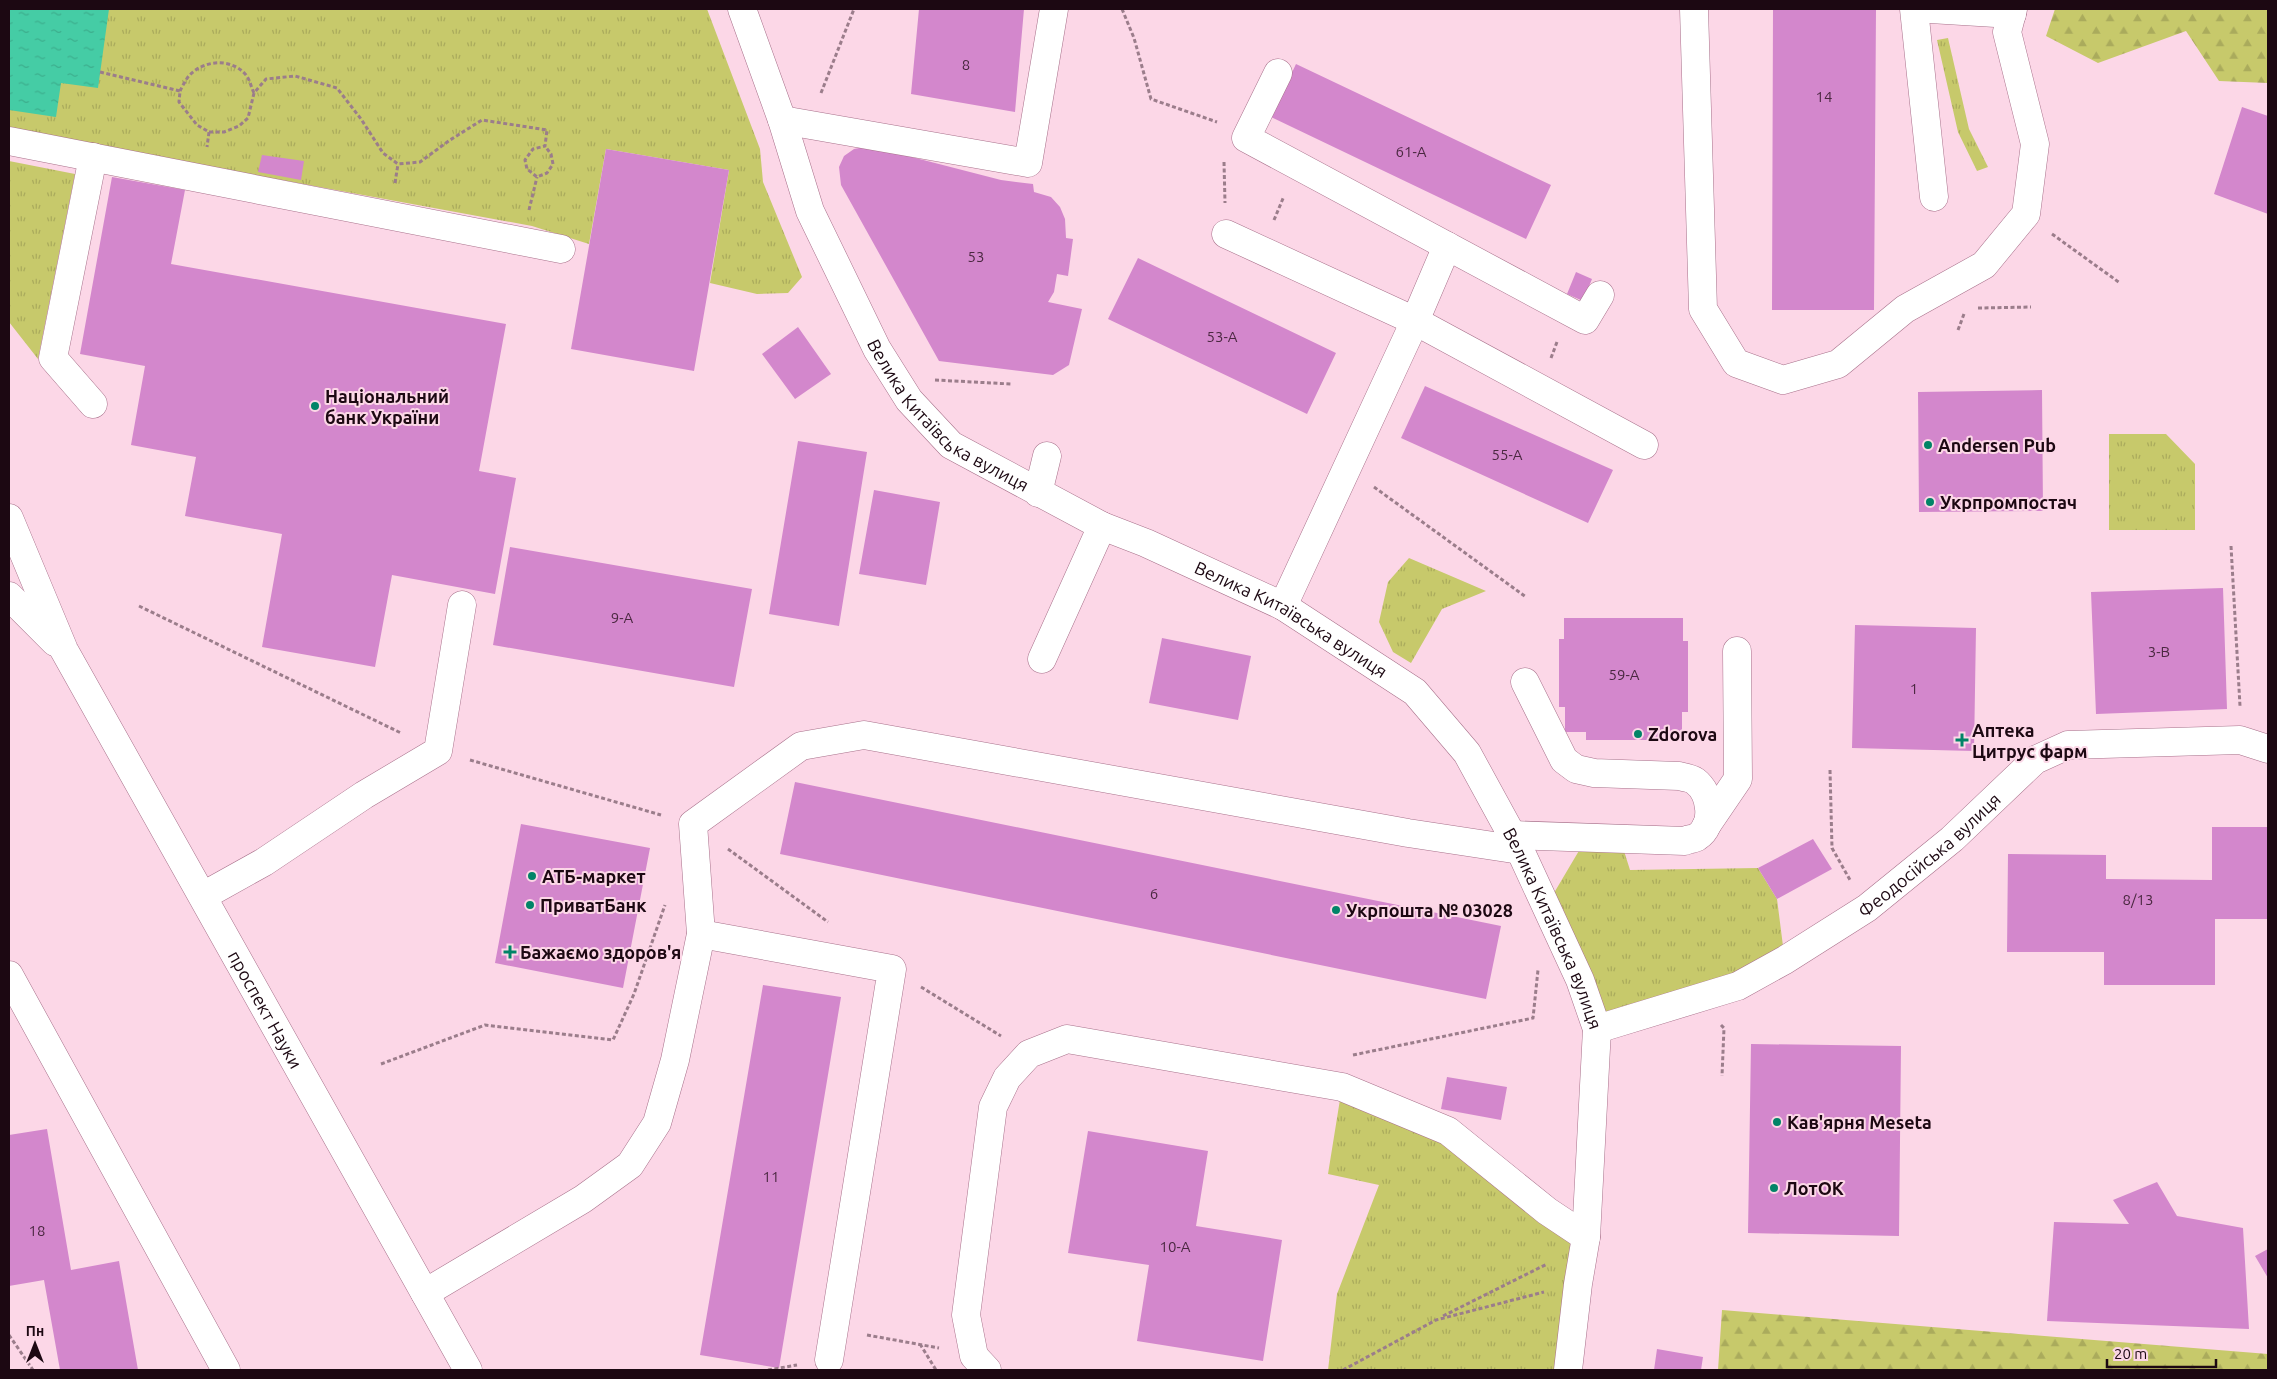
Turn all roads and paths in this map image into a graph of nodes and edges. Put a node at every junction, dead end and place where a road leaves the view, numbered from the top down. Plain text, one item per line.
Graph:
1 (742, 9) edge
2 (854, 9) edge
3 (1054, 9) edge
4 (1122, 9) edge
5 (1694, 9) edge
6 (1914, 9) edge
7 (1930, 9) edge
8 (2013, 11) edge
9 (100, 72) dead end
10 (1278, 73) dead end
11 (180, 91) junction
12 (254, 93) junction
13 (782, 120) junction
14 (1218, 122) dead end
15 (809, 124) junction
16 (209, 132) junction
17 (9, 141) edge
18 (545, 146) junction
19 (92, 157) junction
20 (1224, 160) dead end
21 (1297, 166) junction
22 (202, 178) junction
23 (1934, 197) dead end
24 (2026, 214) junction
25 (1226, 234) joint
26 (1447, 246) junction
27 (561, 249) dead end
28 (1260, 250) junction
29 (2120, 283) dead end
30 (1600, 295) dead end
31 (2031, 307) dead end
32 (1976, 308) dead end
33 (1415, 321) junction
34 (928, 380) dead end
35 (1012, 384) dead end
36 (92, 404) dead end
37 (1644, 445) dead end
38 (1047, 456) dead end
39 (1347, 468) junction
40 (1038, 493) junction
41 (9, 518) edge
42 (1102, 526) junction
43 (2231, 546) dead end
44 (9, 596) edge
45 (1526, 597) dead end
46 (462, 605) dead end
47 (139, 606) dead end
48 (1283, 606) junction
49 (64, 650) junction
50 (1736, 651) dead end
51 (1042, 659) dead end
52 (1525, 682) dead end
53 (2240, 708) dead end
54 (2268, 749) edge
55 (438, 751) junction
56 (1830, 770) dead end
57 (693, 824) junction
58 (1706, 826) junction
59 (1516, 843) junction
60 (203, 896) junction
61 (667, 900) dead end
62 (1868, 908) junction
63 (836, 928) dead end
64 (701, 934) junction
65 (1539, 962) dead end
66 (892, 969) junction
67 (9, 975) edge
68 (1724, 1028) dead end
69 (1597, 1029) junction
70 (1029, 1054) junction
71 (1352, 1056) dead end
72 (381, 1064) dead end
73 (1722, 1076) dead end
74 (1586, 1237) junction
75 (1550, 1262) dead end
76 (1578, 1284) junction
77 (425, 1293) junction
78 (1436, 1320) junction
79 (834, 1329) junction
80 (9, 1335) edge
81 (829, 1360) dead end
82 (33, 1370) edge
83 (226, 1370) edge
84 (468, 1370) edge
85 (936, 1370) edge
86 (987, 1370) edge
87 (1343, 1370) edge
88 (1568, 1370) edge

1 - 13 street, Велика Китаївська вулиця
2 - 15 path
3 - 15 street
4 - 14 path
5 - 24 street
6 - 23 street
7 - 8 street
8 - 24 street
9 - 11 path
10 - 21 street
11 - 12 path
11 - 16 path
12 - 16 path
12 - 18 path
13 - 15 street
13 - 40 street, Велика Китаївська вулиця
16 - 22 path
17 - 19 street
18 - 18 path
19 - 22 street
19 - 36 street
20 - 25 path
21 - 26 street
21 - 28 path
22 - 27 street
24 - 29 path
25 - 28 street
26 - 30 street
26 - 33 street
28 - 33 street
31 - 32 path
33 - 37 street
33 - 39 street
34 - 35 path
38 - 40 street
39 - 45 path
39 - 48 street
40 - 42 street, Велика Китаївська вулиця
41 - 49 street, проспект Науки
42 - 48 street, Велика Китаївська вулиця
42 - 51 street
43 - 53 path
44 - 49 street, проспект Науки
46 - 55 street
47 - 55 path
48 - 59 street, Велика Китаївська вулиця
49 - 60 street, проспект Науки
50 - 58 street
52 - 58 street
54 - 62 street, Феодосійська вулиця
55 - 57 path
55 - 60 street
56 - 62 path
57 - 59 street
57 - 63 path
57 - 64 street
58 - 59 street
59 - 69 street, Велика Китаївська вулиця
60 - 77 street, проспект Науки
61 - 72 path
62 - 69 street, Феодосійська вулиця
64 - 66 street
64 - 77 street
65 - 71 path
66 - 70 path
66 - 79 street
67 - 83 street
68 - 73 path
69 - 74 street, Велика Китаївська вулиця
70 - 74 street
70 - 86 street
74 - 76 street, Велика Китаївська вулиця
75 - 78 path
76 - 78 path
76 - 88 street, Велика Китаївська вулиця
77 - 84 street, проспект Науки
78 - 87 path
79 - 81 street
79 - 85 path
80 - 82 path

